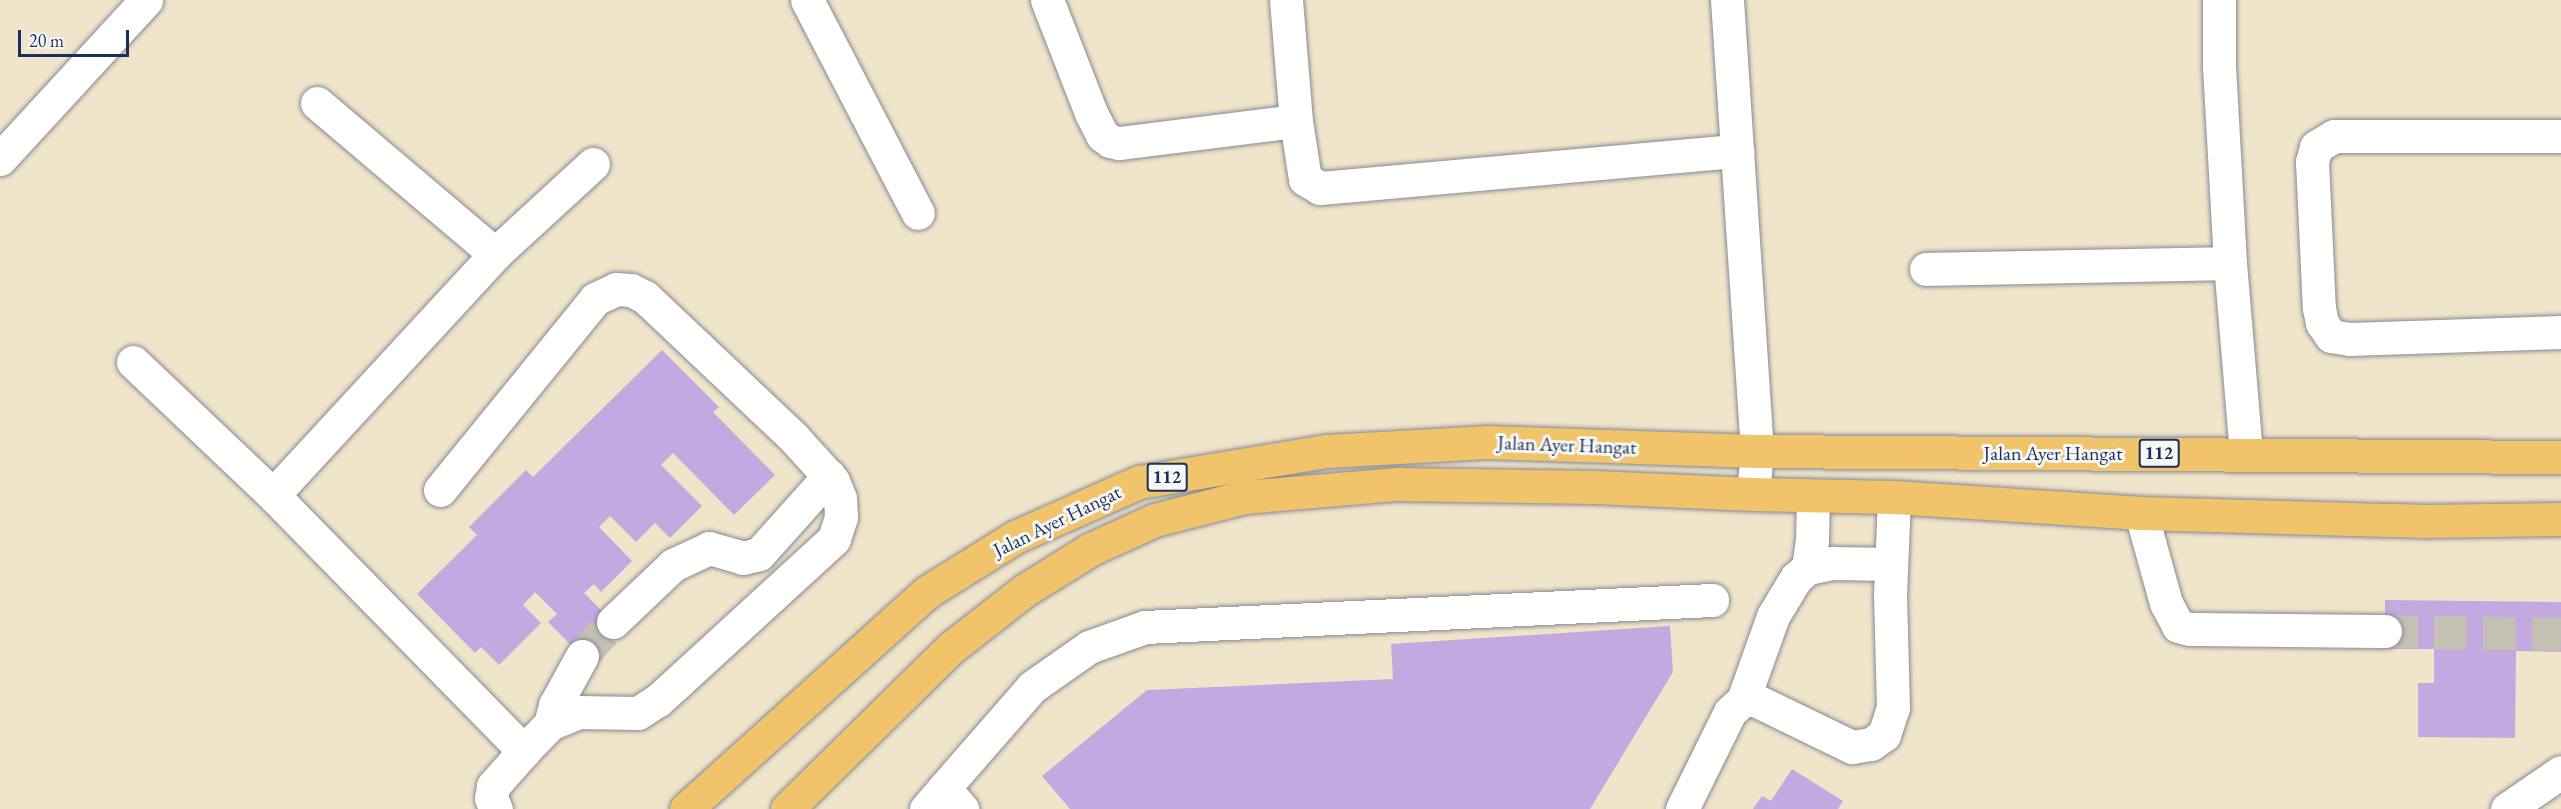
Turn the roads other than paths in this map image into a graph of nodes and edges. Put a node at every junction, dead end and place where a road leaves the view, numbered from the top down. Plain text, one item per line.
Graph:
1 (146, 0) edge
2 (807, 0) edge
3 (1047, 0) edge
4 (1286, 0) edge
5 (1727, 0) edge
6 (2219, 0) edge
7 (316, 103) dead end
8 (1296, 121) junction
9 (2561, 136) edge
10 (1737, 151) junction
11 (0, 159) edge
12 (593, 164) dead end
13 (918, 213) dead end
14 (495, 254) junction
15 (2230, 263) junction
16 (1926, 269) dead end
17 (2561, 332) edge
18 (133, 362) dead end
19 (1757, 451) junction
20 (2246, 454) junction
21 (2561, 457) edge
22 (829, 476) junction
23 (440, 490) dead end
24 (1754, 494) junction
25 (273, 495) junction
26 (1813, 496) junction
27 (1894, 497) junction
28 (2141, 513) junction
29 (2561, 519) edge
30 (1891, 564) junction
31 (1808, 568) junction
32 (1712, 600) dead end
33 (613, 622) tunnel mouth
34 (2385, 631) tunnel mouth
35 (582, 656) tunnel mouth
36 (1743, 700) junction
37 (550, 724) junction
38 (524, 751) junction
39 (2561, 772) edge
40 (944, 802) edge
41 (496, 809) edge
42 (686, 809) edge
43 (787, 809) edge
44 (1682, 809) edge
45 (2506, 809) edge

1 - 11 street
2 - 13 street
3 - 8 street
4 - 8 street
5 - 10 street
6 - 15 street
7 - 14 street
8 - 10 street
9 - 17 street
10 - 19 street
12 - 14 street
14 - 25 street
15 - 16 street
15 - 20 street
18 - 25 street
19 - 20 main road, Jalan Ayer Hangat / 112
19 - 24 street
19 - 42 main road, Jalan Ayer Hangat / 112
20 - 21 main road, Jalan Ayer Hangat / 112
22 - 23 street
22 - 33 street
22 - 37 street
24 - 26 main road, Jalan Ayer Hangat / 112
24 - 43 main road, Jalan Ayer Hangat / 112
25 - 38 street
26 - 27 main road, Jalan Ayer Hangat / 112
26 - 31 street
27 - 28 main road, Jalan Ayer Hangat / 112
27 - 30 street
28 - 29 main road, Jalan Ayer Hangat / 112
28 - 34 street
30 - 31 street
30 - 36 street
31 - 36 street
32 - 40 street
35 - 37 street
36 - 44 street
37 - 38 street
38 - 41 street
39 - 45 street

